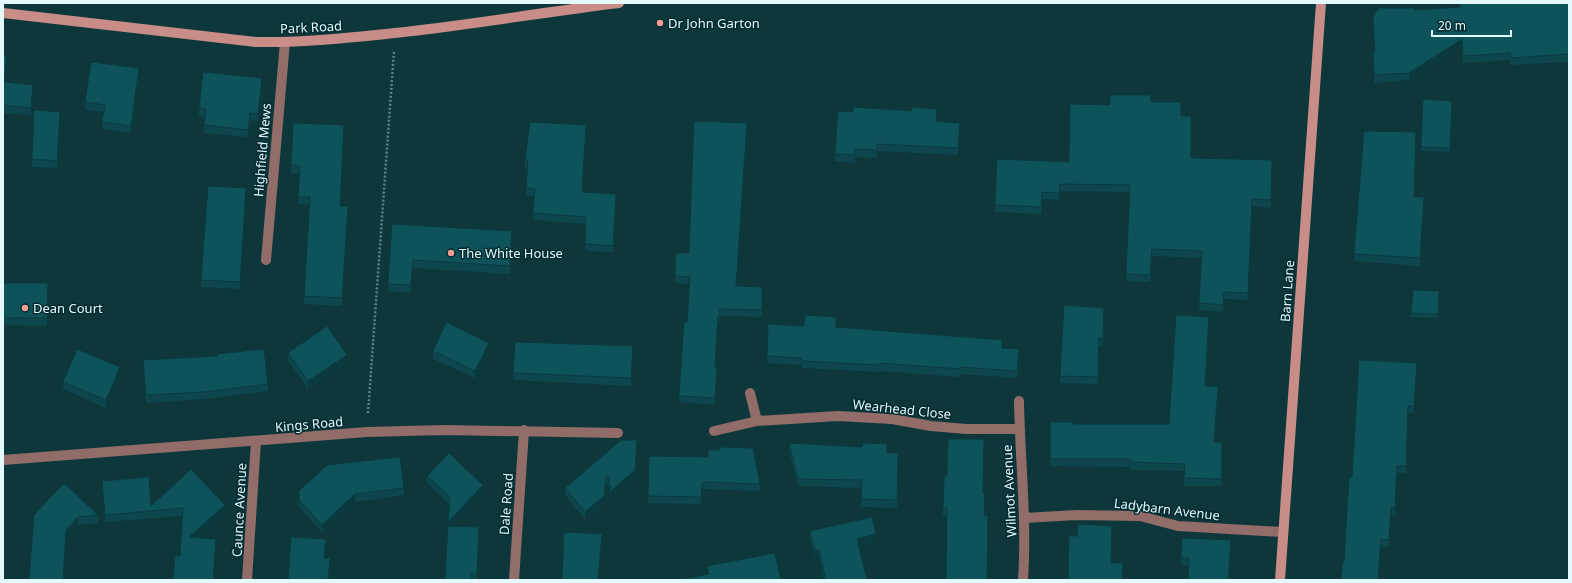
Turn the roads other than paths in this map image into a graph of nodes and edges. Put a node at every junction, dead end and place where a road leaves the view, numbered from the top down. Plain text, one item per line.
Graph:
1 (619, 3) edge
2 (1321, 3) edge
3 (3, 13) edge
4 (285, 42) junction
5 (266, 260) dead end
6 (750, 393) dead end
7 (1019, 401) dead end
8 (758, 421) junction
9 (1019, 429) junction
10 (524, 430) junction
11 (714, 431) dead end
12 (618, 434) dead end
13 (256, 441) junction
14 (3, 460) edge
15 (1024, 518) junction
16 (1282, 532) junction
17 (247, 580) edge
18 (514, 580) edge
19 (1023, 580) edge
20 (1280, 580) edge

1 - 4 street, Park Road
2 - 16 street, Barn Lane
3 - 4 street, Park Road
4 - 5 street, Highfield Mews
6 - 8 street
7 - 9 street, Wilmot Avenue
8 - 9 street, Wearhead Close
8 - 11 street, Wearhead Close
9 - 15 street, Wilmot Avenue
10 - 12 street, Kings Road
10 - 13 street, Kings Road
10 - 18 street, Dale Road
13 - 14 street, Kings Road
13 - 17 street, Caunce Avenue
15 - 16 street, Ladybarn Avenue
15 - 19 street, Wilmot Avenue
16 - 20 street, Barn Lane

